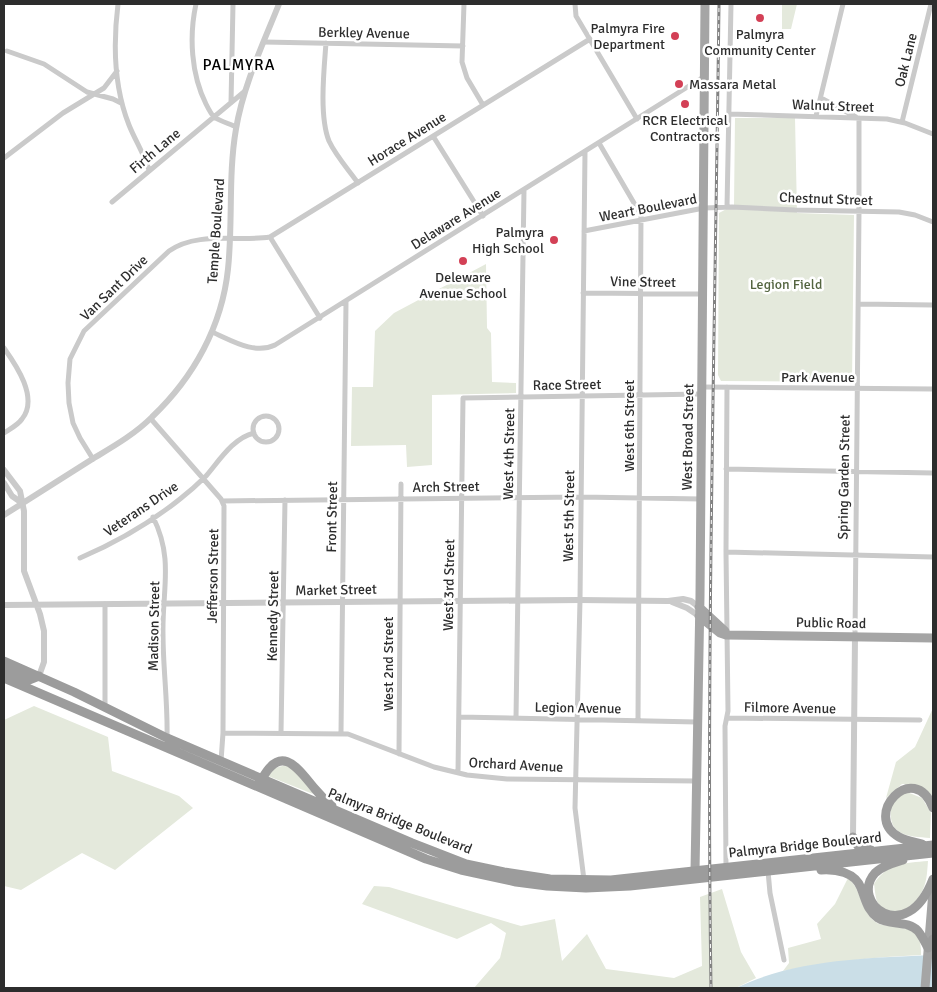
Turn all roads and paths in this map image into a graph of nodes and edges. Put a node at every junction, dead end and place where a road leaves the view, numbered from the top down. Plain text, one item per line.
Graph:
1 (118, 4) edge
2 (196, 4) edge
3 (233, 4) edge
4 (279, 4) edge
5 (464, 4) edge
6 (574, 4) edge
7 (705, 4) edge
8 (731, 4) edge
9 (843, 4) edge
10 (931, 4) edge
11 (590, 39) junction
12 (264, 42) junction
13 (326, 43) junction
14 (463, 46) junction
15 (7, 51) dead end
16 (117, 72) junction
17 (705, 76) junction
18 (245, 91) junction
19 (92, 94) junction
20 (821, 98) junction
21 (231, 103) junction
22 (122, 104) junction
23 (483, 105) junction
24 (729, 114) junction
25 (816, 116) junction
26 (214, 117) junction
27 (859, 118) junction
28 (637, 119) junction
29 (902, 122) junction
30 (236, 127) junction
31 (933, 134) edge
32 (433, 136) junction
33 (599, 143) junction
34 (585, 152) junction
35 (4, 158) edge
36 (149, 170) junction
37 (358, 183) junction
38 (524, 190) junction
39 (112, 202) dead end
40 (727, 207) junction
41 (704, 208) junction
42 (716, 208) joint
43 (859, 211) junction
44 (482, 216) junction
45 (641, 220) junction
46 (933, 222) edge
47 (584, 231) junction
48 (270, 237) junction
49 (230, 239) junction
50 (583, 293) junction
51 (641, 294) junction
52 (703, 294) junction
53 (346, 302) junction
54 (858, 304) junction
55 (933, 305) edge
56 (320, 318) junction
57 (212, 332) junction
58 (4, 348) edge
59 (727, 388) junction
60 (858, 388) junction
61 (933, 389) edge
62 (702, 391) junction
63 (640, 395) junction
64 (582, 396) junction
65 (521, 397) junction
66 (463, 398) joint
67 (151, 419) junction
68 (254, 432) junction
69 (4, 433) edge
70 (93, 459) junction
71 (726, 469) junction
72 (857, 471) junction
73 (5, 473) edge
74 (933, 473) edge
75 (203, 478) junction
76 (4, 483) edge
77 (401, 484) dead end
78 (581, 497) junction
79 (520, 498) junction
80 (401, 499) junction
81 (462, 499) junction
82 (640, 499) junction
83 (701, 499) junction
84 (285, 500) junction
85 (344, 500) junction
86 (222, 501) junction
87 (22, 503) junction
88 (4, 514) edge
89 (153, 517) junction
90 (726, 552) junction
91 (856, 555) junction
92 (933, 557) edge
93 (80, 558) dead end
94 (518, 600) junction
95 (580, 600) junction
96 (460, 601) junction
97 (638, 601) junction
98 (343, 602) junction
99 (399, 602) junction
100 (224, 603) junction
101 (284, 603) junction
102 (105, 604) junction
103 (164, 604) junction
104 (4, 605) edge
105 (37, 605) junction
106 (699, 612) junction
107 (728, 635) junction
108 (855, 637) junction
109 (933, 638) edge
110 (4, 661) edge
111 (4, 670) edge
112 (39, 676) junction
113 (4, 678) edge
114 (105, 707) junction
115 (459, 717) junction
116 (516, 718) junction
117 (726, 718) junction
118 (576, 720) junction
119 (638, 720) junction
120 (854, 720) junction
121 (920, 720) dead end
122 (697, 722) junction
123 (223, 732) junction
124 (282, 733) junction
125 (341, 733) junction
126 (167, 738) junction
127 (399, 754) junction
128 (221, 761) junction
129 (458, 773) junction
130 (262, 779) junction
131 (577, 779) junction
132 (696, 781) junction
133 (933, 808) edge
134 (335, 810) junction
135 (853, 837) junction
136 (932, 848) edge
137 (876, 852) junction
138 (920, 854) junction
139 (845, 855) junction
140 (726, 868) junction
141 (786, 869) junction
142 (695, 871) junction
143 (768, 871) junction
144 (933, 879) edge
145 (584, 880) junction
146 (933, 891) edge
147 (933, 939) edge
148 (928, 948) junction
149 (784, 960) dead end
150 (925, 988) edge

1 - 16 street
2 - 26 street
3 - 21 street
4 - 12 street, Temple Boulevard
5 - 14 street
6 - 11 street
7 - 17 main road, West Broad Street
8 - 24 street
9 - 20 street
10 - 29 street, Oak Lane
11 - 23 street, Horace Avenue
11 - 28 street
12 - 13 street, Berkley Avenue
12 - 18 street, Temple Boulevard
13 - 14 street, Berkley Avenue
13 - 37 street
14 - 23 street
15 - 19 street
16 - 19 street
16 - 22 street
17 - 28 street, Delaware Avenue
17 - 41 main road, West Broad Street
18 - 21 street, Firth Lane
18 - 30 street, Temple Boulevard
19 - 22 street
19 - 35 street
20 - 25 street
20 - 27 street
21 - 26 street, Firth Lane
22 - 36 street
23 - 32 street, Horace Avenue
24 - 25 street, Walnut Street
24 - 40 street
25 - 27 street, Walnut Street
26 - 30 street
26 - 36 street, Firth Lane
27 - 29 street, Walnut Street
27 - 43 street, Spring Garden Street
28 - 33 street, Delaware Avenue
29 - 31 street, Walnut Street
30 - 49 street, Temple Boulevard
32 - 37 street, Horace Avenue
32 - 44 street
33 - 34 street, Delaware Avenue
33 - 45 street, West 6th Street
34 - 38 street, Delaware Avenue
34 - 47 street, West 5th Street
36 - 39 street, Firth Lane
37 - 48 street, Horace Avenue
38 - 44 street, Delaware Avenue
38 - 65 street, West 4th Street
40 - 42 street, Chestnut Street
40 - 43 street, Chestnut Street
41 - 42 street, Weart Boulevard
41 - 45 street, Weart Boulevard
41 - 52 main road, West Broad Street
43 - 46 street, Chestnut Street
43 - 54 street, Spring Garden Street
44 - 53 street, Delaware Avenue
45 - 47 street, Weart Boulevard
45 - 51 street, West 6th Street
47 - 50 street, West 5th Street
48 - 49 street, Horace Avenue
48 - 56 street
49 - 57 street, Temple Boulevard
49 - 70 street, Van Sant Drive
50 - 51 street, Vine Street
50 - 64 street, West 5th Street
51 - 52 street, Vine Street
51 - 63 street, West 6th Street
52 - 62 main road, West Broad Street
53 - 56 street, Delaware Avenue
53 - 85 street, Front Street
54 - 55 street
54 - 60 street, Spring Garden Street
56 - 57 street, Delaware Avenue
57 - 67 street, Temple Boulevard
58 - 69 street
59 - 60 street, Park Avenue
59 - 62 street, Park Avenue
59 - 71 street
60 - 61 street, Park Avenue
60 - 72 street, Spring Garden Street
62 - 63 street, Race Street
62 - 83 main road, West Broad Street
63 - 64 street, Race Street
63 - 82 street, West 6th Street
64 - 65 street, Race Street
64 - 78 street, West 5th Street
65 - 66 street, Race Street
65 - 79 street, West 4th Street
66 - 81 street, West 3rd Street
67 - 70 street, Temple Boulevard
67 - 75 street
68 - 68 street, Veterans Drive
68 - 75 street, Veterans Drive
70 - 87 street, Temple Boulevard
71 - 72 street
71 - 90 street
72 - 74 street
72 - 91 street, Spring Garden Street
73 - 87 street
75 - 86 street
75 - 89 street, Veterans Drive
76 - 87 street
77 - 80 street, West 2nd Street
78 - 79 street, Arch Street
78 - 82 street, Arch Street
78 - 95 street, West 5th Street
79 - 81 street, Arch Street
79 - 94 street, West 4th Street
80 - 81 street, Arch Street
80 - 85 street, Arch Street
80 - 99 street, West 2nd Street
81 - 96 street, West 3rd Street
82 - 83 street, Arch Street
82 - 97 street, West 6th Street
83 - 106 main road, West Broad Street
84 - 85 street, Arch Street
84 - 86 street, Arch Street
84 - 101 street, Kennedy Street
85 - 98 street, Front Street
86 - 100 street, Jefferson Street
87 - 88 street, Temple Boulevard
87 - 105 street
89 - 93 street, Veterans Drive
89 - 103 street, Madison Street
90 - 91 street
90 - 107 street
91 - 92 street
91 - 108 street, Spring Garden Street
94 - 95 street, Market Street
94 - 96 street, Market Street
94 - 116 street, West 4th Street
95 - 97 street, Market Street
95 - 118 street, West 5th Street
96 - 99 street, Market Street
96 - 115 street, West 3rd Street
97 - 106 street, Market Street
97 - 119 street, West 6th Street
98 - 99 street, Market Street
98 - 101 street, Market Street
98 - 125 street, Front Street
99 - 127 street, West 2nd Street
100 - 101 street, Market Street
100 - 103 street, Market Street
100 - 123 street, Jefferson Street
101 - 124 street, Kennedy Street
102 - 103 street, Market Street
102 - 105 street, Market Street
102 - 114 street
103 - 126 street, Madison Street
104 - 105 street, Market Street
105 - 112 street
106 - 107 main road, Public Road
106 - 122 main road, West Broad Street
107 - 108 main road, Public Road
107 - 117 street
108 - 109 main road, Public Road
108 - 120 street, Spring Garden Street
110 - 112 highway, Palmyra Bridge Boulevard
111 - 112 highway
112 - 114 highway, Palmyra Bridge Boulevard
113 - 143 highway, Palmyra Bridge Boulevard
114 - 126 highway, Palmyra Bridge Boulevard
115 - 116 street, Legion Avenue
115 - 129 street, West 3rd Street
116 - 118 street, Legion Avenue
117 - 120 street, Filmore Avenue
117 - 140 street
118 - 119 street, Legion Avenue
118 - 131 street, West 5th Street
119 - 122 street, Legion Avenue
120 - 121 street, Filmore Avenue
120 - 135 street, Spring Garden Street
122 - 132 main road, West Broad Street
123 - 124 street, Orchard Avenue
123 - 128 street, Jefferson Street
124 - 125 street, Orchard Avenue
125 - 127 street, Orchard Avenue
126 - 128 highway, Palmyra Bridge Boulevard
127 - 129 street, Orchard Avenue
128 - 130 highway, Palmyra Bridge Boulevard
129 - 131 street, Orchard Avenue
130 - 134 highway, Palmyra Bridge Boulevard
130 - 134 highway
131 - 132 street, Orchard Avenue
131 - 145 street, West 5th Street
132 - 142 main road, West Broad Street
133 - 136 highway
134 - 145 highway, Palmyra Bridge Boulevard
135 - 137 highway
135 - 139 highway
136 - 137 highway, Palmyra Bridge Boulevard
136 - 138 highway, Palmyra Bridge Boulevard
137 - 139 highway, Palmyra Bridge Boulevard
138 - 141 highway, Palmyra Bridge Boulevard
138 - 144 highway
139 - 140 highway, Palmyra Bridge Boulevard
140 - 142 highway, Palmyra Bridge Boulevard
141 - 143 highway, Palmyra Bridge Boulevard
141 - 148 highway
142 - 145 highway, Palmyra Bridge Boulevard
143 - 149 street
146 - 148 main road
147 - 148 highway
148 - 150 main road

